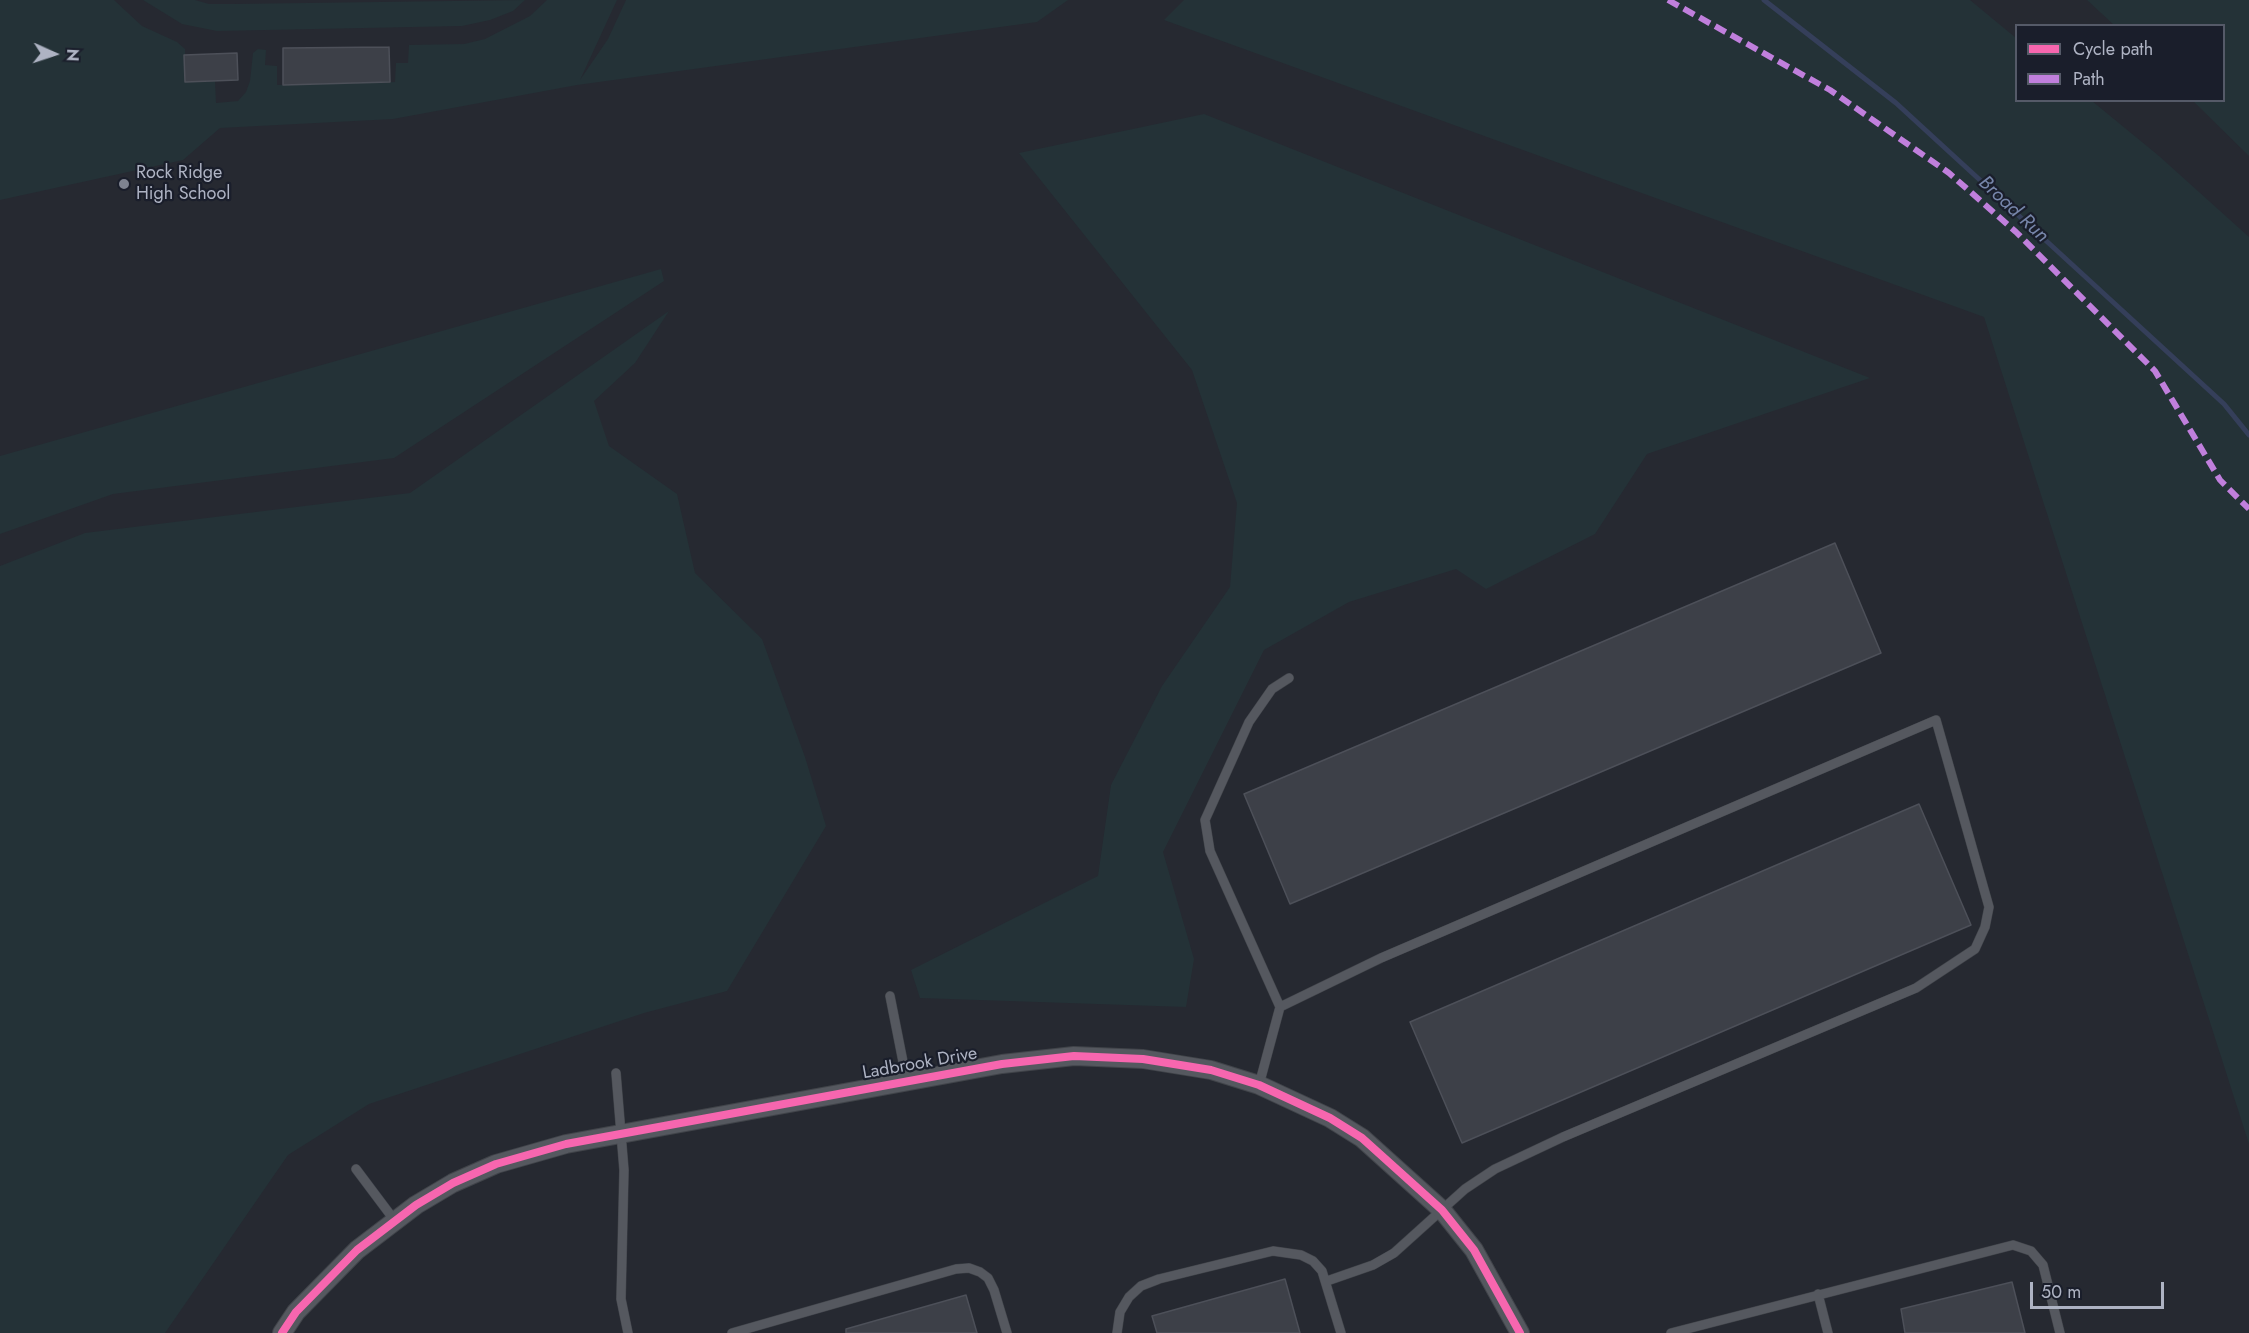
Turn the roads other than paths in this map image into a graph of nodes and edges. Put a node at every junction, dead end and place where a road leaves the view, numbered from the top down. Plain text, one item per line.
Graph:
1 (1289, 678) dead end
2 (890, 996) dead end
3 (1280, 1008) junction
4 (616, 1073) dead end
5 (907, 1082) junction
6 (1259, 1085) junction
7 (621, 1134) junction
8 (356, 1169) dead end
9 (1442, 1210) junction
10 (395, 1221) junction
11 (1327, 1281) junction
12 (1818, 1294) junction
13 (282, 1333) edge
14 (628, 1333) edge
15 (732, 1333) edge
16 (1007, 1333) edge
17 (1117, 1333) edge
18 (1341, 1333) edge
19 (1520, 1333) edge
20 (1671, 1333) edge
21 (1828, 1333) edge
22 (2060, 1333) edge

1 - 3 lane
2 - 5 lane
3 - 6 lane
3 - 9 lane
4 - 7 lane
5 - 6 street, Ladbrook Drive
5 - 7 street, Ladbrook Drive
6 - 9 street, Ladbrook Drive
7 - 10 street, Ladbrook Drive
7 - 14 lane
8 - 10 lane
9 - 11 lane
9 - 19 street, Ladbrook Drive
10 - 13 street, Ladbrook Drive
11 - 17 lane
11 - 18 lane
12 - 20 lane
12 - 21 lane
12 - 22 lane
15 - 16 lane

